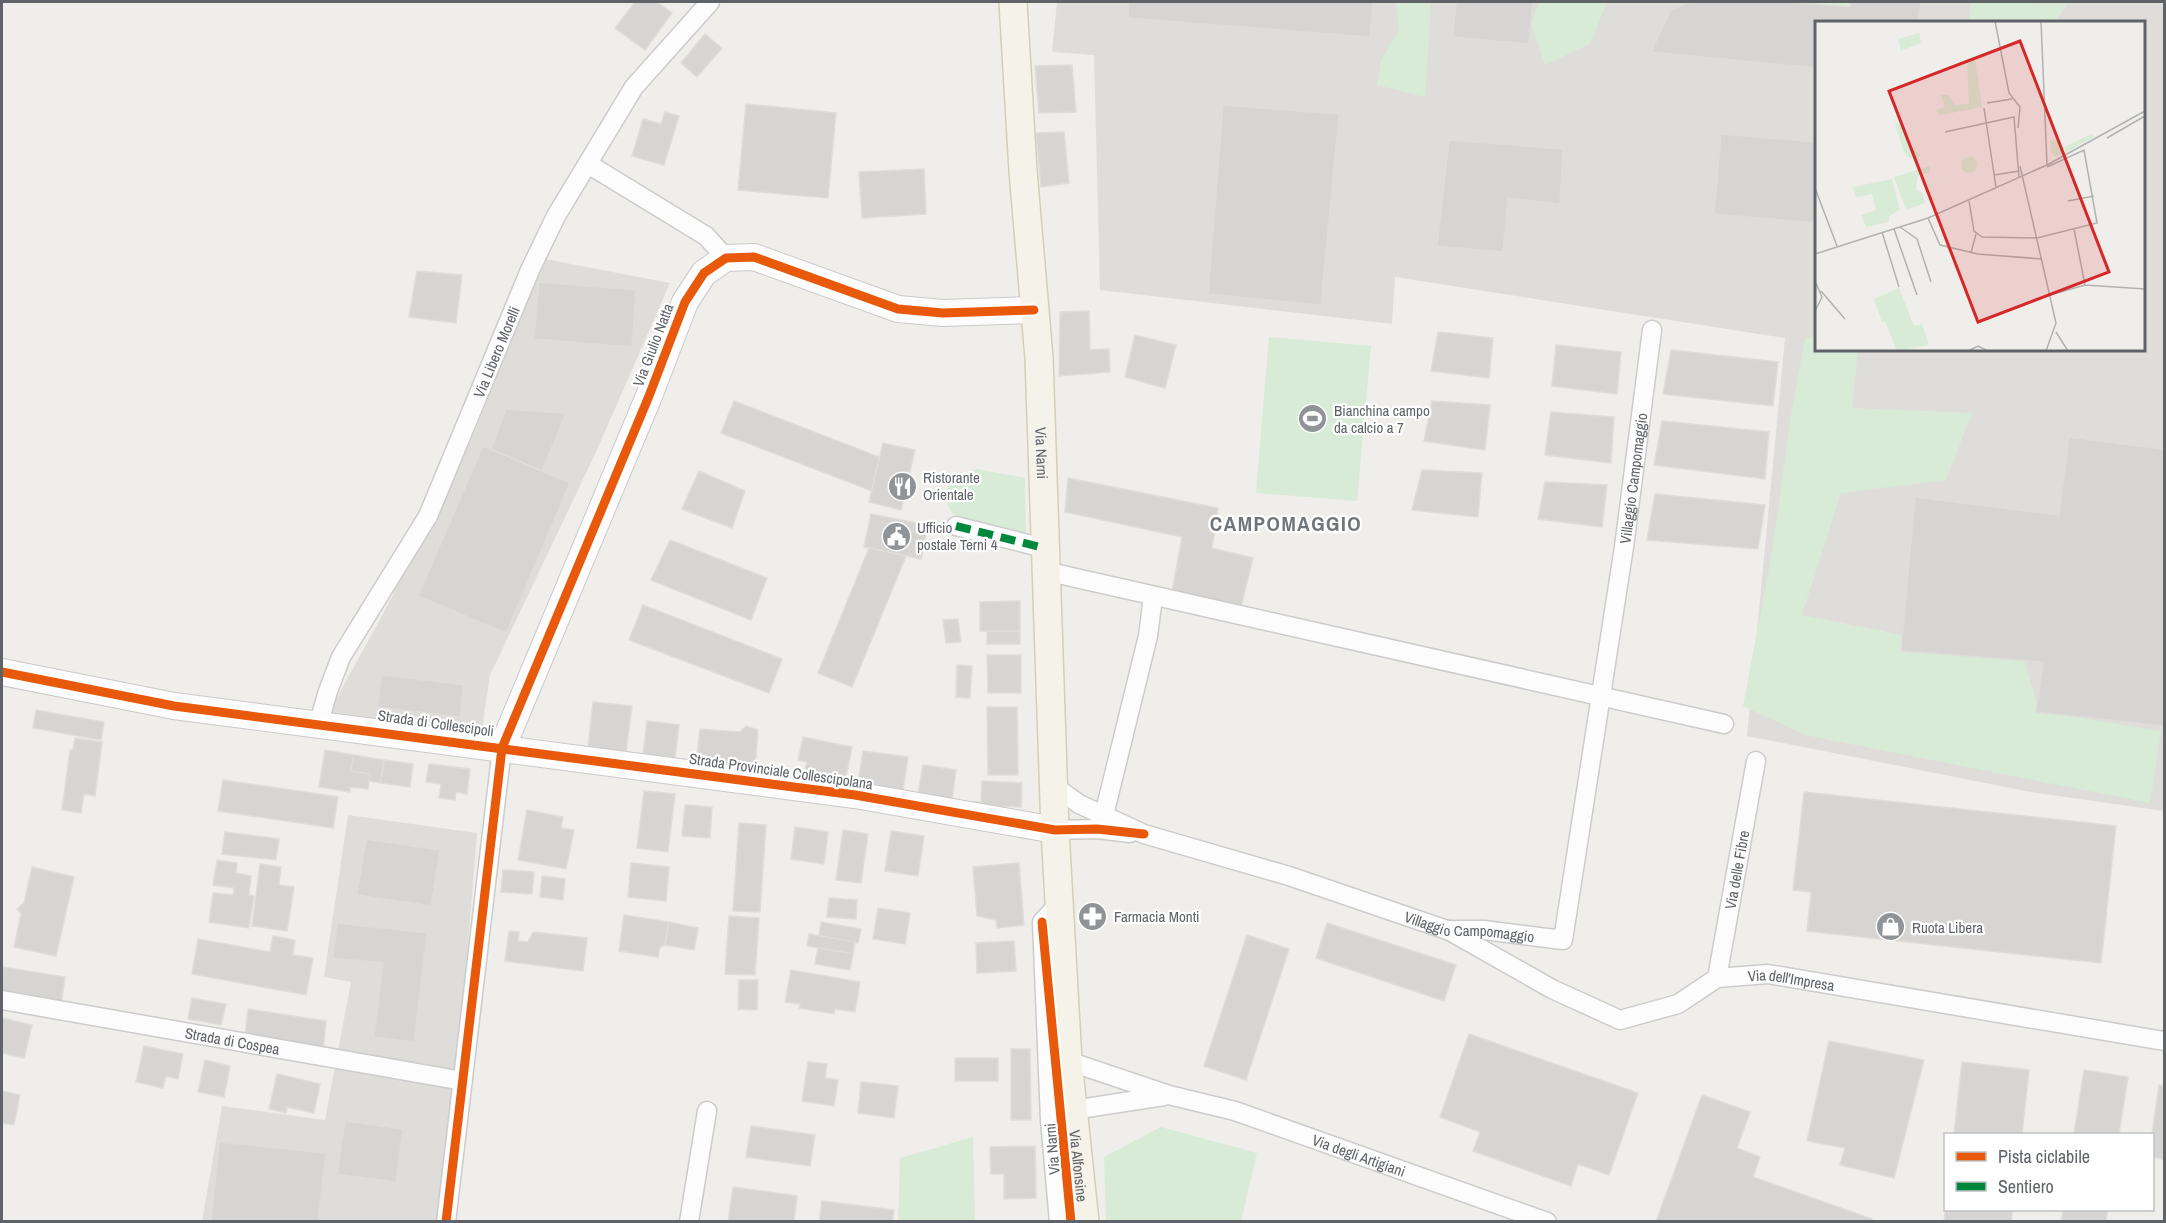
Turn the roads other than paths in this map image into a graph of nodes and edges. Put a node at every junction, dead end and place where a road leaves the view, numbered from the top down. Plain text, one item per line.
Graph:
1 (710, 2) edge
2 (1013, 2) edge
3 (588, 164) junction
4 (726, 258) junction
5 (1034, 310) junction
6 (1652, 330) dead end
7 (956, 526) dead end
8 (1045, 559) junction
9 (1153, 597) junction
10 (2, 675) edge
11 (1601, 697) junction
12 (319, 723) junction
13 (1724, 724) dead end
14 (501, 747) junction
15 (1756, 761) dead end
16 (1054, 786) junction
17 (1104, 815) junction
18 (1055, 830) junction
19 (1144, 834) junction
20 (1060, 903) junction
21 (1447, 930) junction
22 (1717, 978) junction
23 (2, 1000) edge
24 (2164, 1041) edge
25 (1068, 1061) junction
26 (463, 1081) junction
27 (1169, 1095) junction
28 (1073, 1110) junction
29 (707, 1112) dead end
30 (446, 1221) edge
31 (689, 1221) edge
32 (1059, 1221) edge
33 (1085, 1221) edge
34 (1547, 1221) edge

1 - 3 street, Via Libero Morelli
2 - 5 main road, Via Narni
3 - 4 street
3 - 12 street, Via Libero Morelli
4 - 5 street
4 - 14 street, Via Giulio Natta
5 - 8 main road, Via Narni
6 - 11 street, Villaggio Campomaggio
7 - 8 street
8 - 9 street
8 - 16 main road, Via Narni
9 - 11 street
9 - 17 street
10 - 12 street, Strada di Collescipoli
11 - 13 street
11 - 21 street, Villaggio Campomaggio
12 - 14 street, Strada di Collescipoli
14 - 18 street, Strada Provinciale Collescipolana
14 - 26 street, Strada di Collescipoli
15 - 22 street, Via delle Fibre
16 - 17 street, Villaggio Campomaggio
16 - 18 main road, Via Narni
17 - 19 street, Villaggio Campomaggio
18 - 19 street, Villaggio Campomaggio
18 - 20 main road, Via Narni
19 - 21 street, Villaggio Campomaggio
20 - 25 main road, Via Narni
20 - 32 street, Via Narni
21 - 22 street, Via dell'Impresa
22 - 24 street, Via dell'Impresa
23 - 26 street, Strada di Cospea
25 - 27 street, Via degli Artigiani
25 - 28 main road, Via Narni
26 - 30 street, Strada di Collescipoli
27 - 28 street, Via degli Artigiani
27 - 34 street, Via degli Artigiani
28 - 33 main road, Via Alfonsine
29 - 31 street

